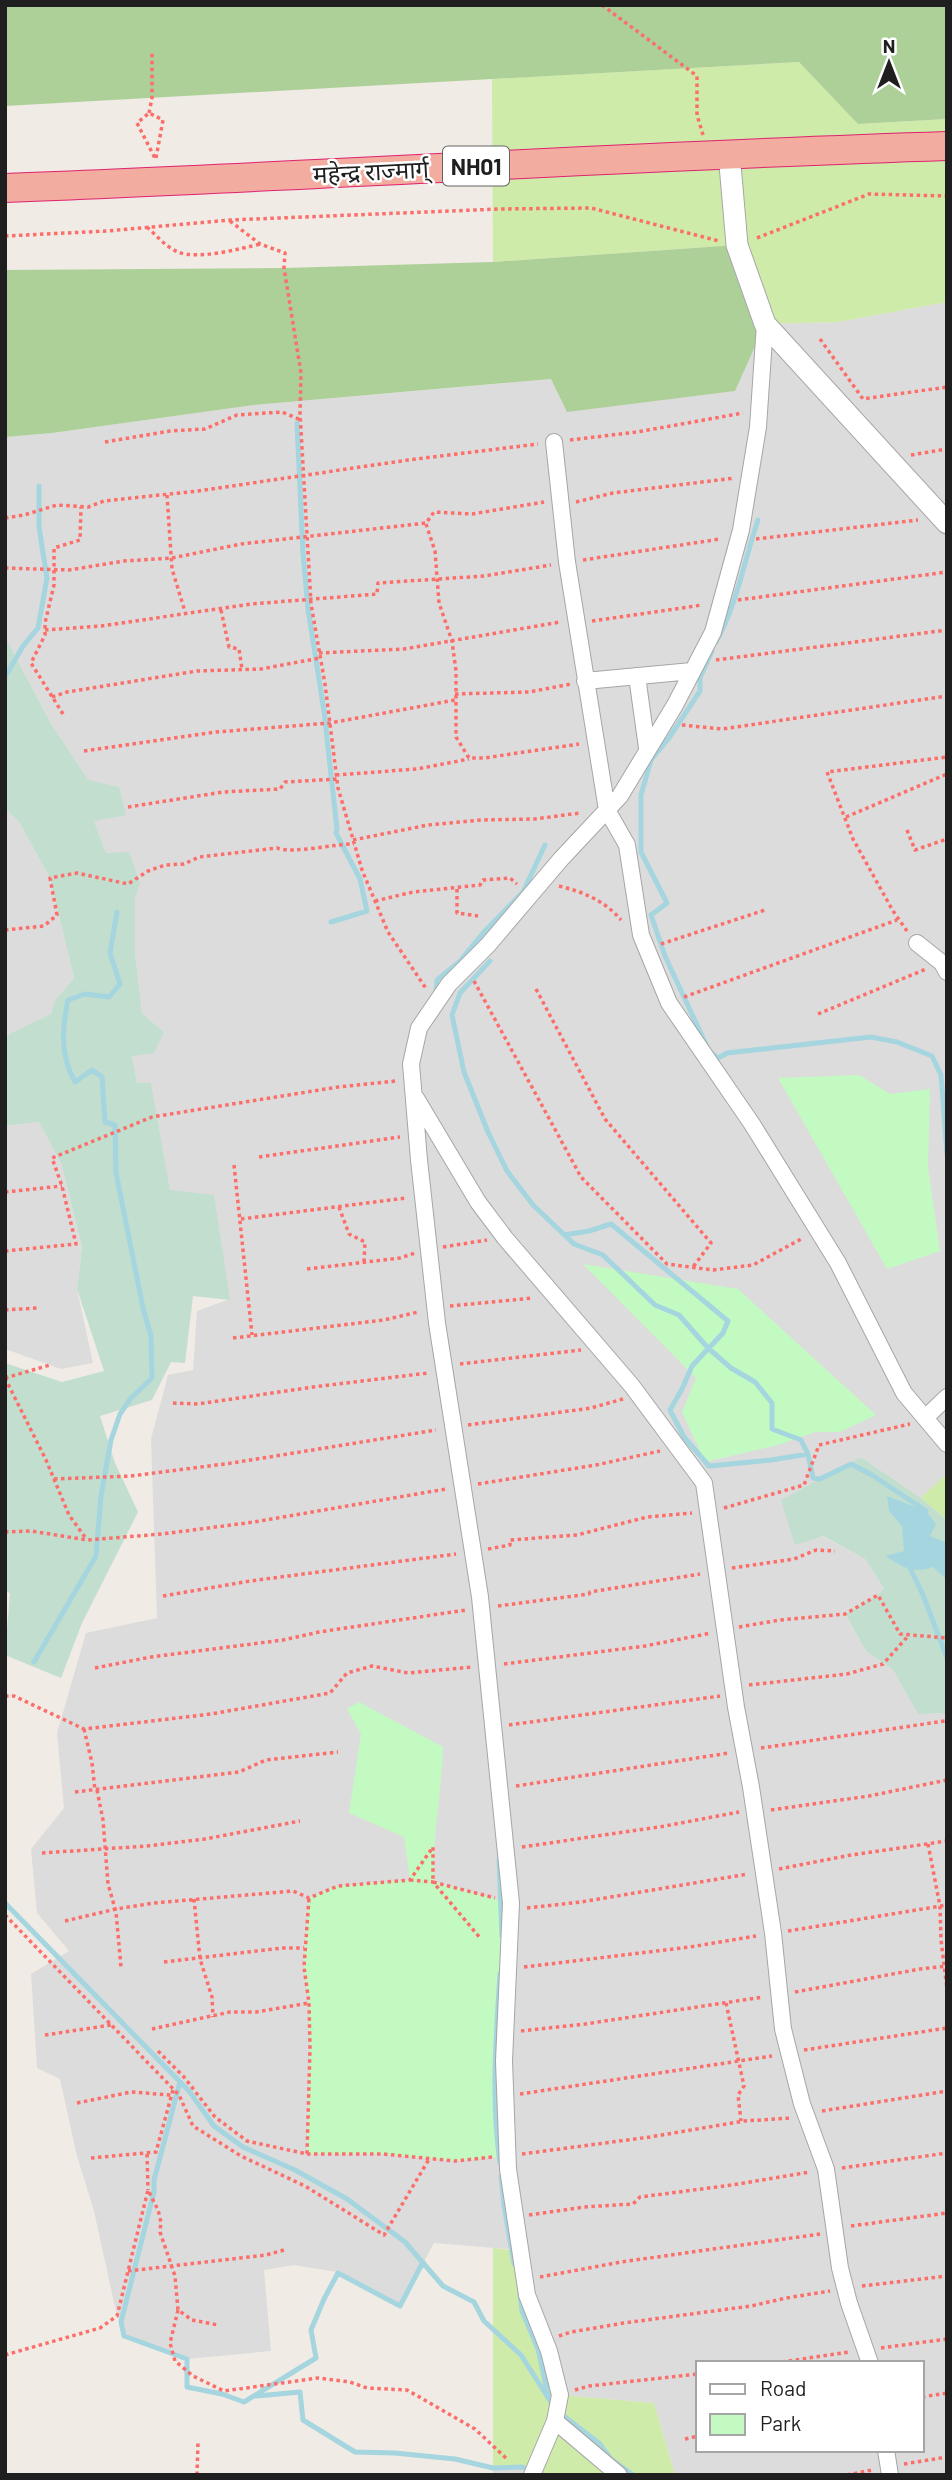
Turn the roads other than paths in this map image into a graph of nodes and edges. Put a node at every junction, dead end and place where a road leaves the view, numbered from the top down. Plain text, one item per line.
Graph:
1 (947, 146) edge
2 (719, 153) junction
3 (5, 188) edge
4 (765, 324) junction
5 (554, 442) road end
6 (944, 520) edge
7 (694, 667) junction
8 (637, 676) junction
9 (585, 681) junction
10 (647, 748) junction
11 (607, 810) junction
12 (917, 943) road end
13 (944, 967) edge
14 (413, 1086) junction
15 (947, 1397) edge
16 (925, 1419) junction
17 (947, 1444) edge
18 (869, 2361) edge
19 (555, 2421) junction
20 (886, 2452) edge
21 (532, 2475) edge
22 (619, 2475) edge
23 (890, 2475) edge

1 - 2 highway, महेन्द्र राज्मार्ग् / NH01
2 - 3 highway, महेन्द्र राज्मार्ग् / NH01
2 - 4 street
4 - 6 street
4 - 7 street
5 - 9 street
7 - 8 street
7 - 10 street
8 - 9 street
8 - 10 street
9 - 11 street
10 - 11 street
11 - 14 street
11 - 16 street
12 - 13 street
14 - 18 street
14 - 19 street
15 - 16 street
16 - 17 street
19 - 21 street
19 - 22 street
20 - 23 street

